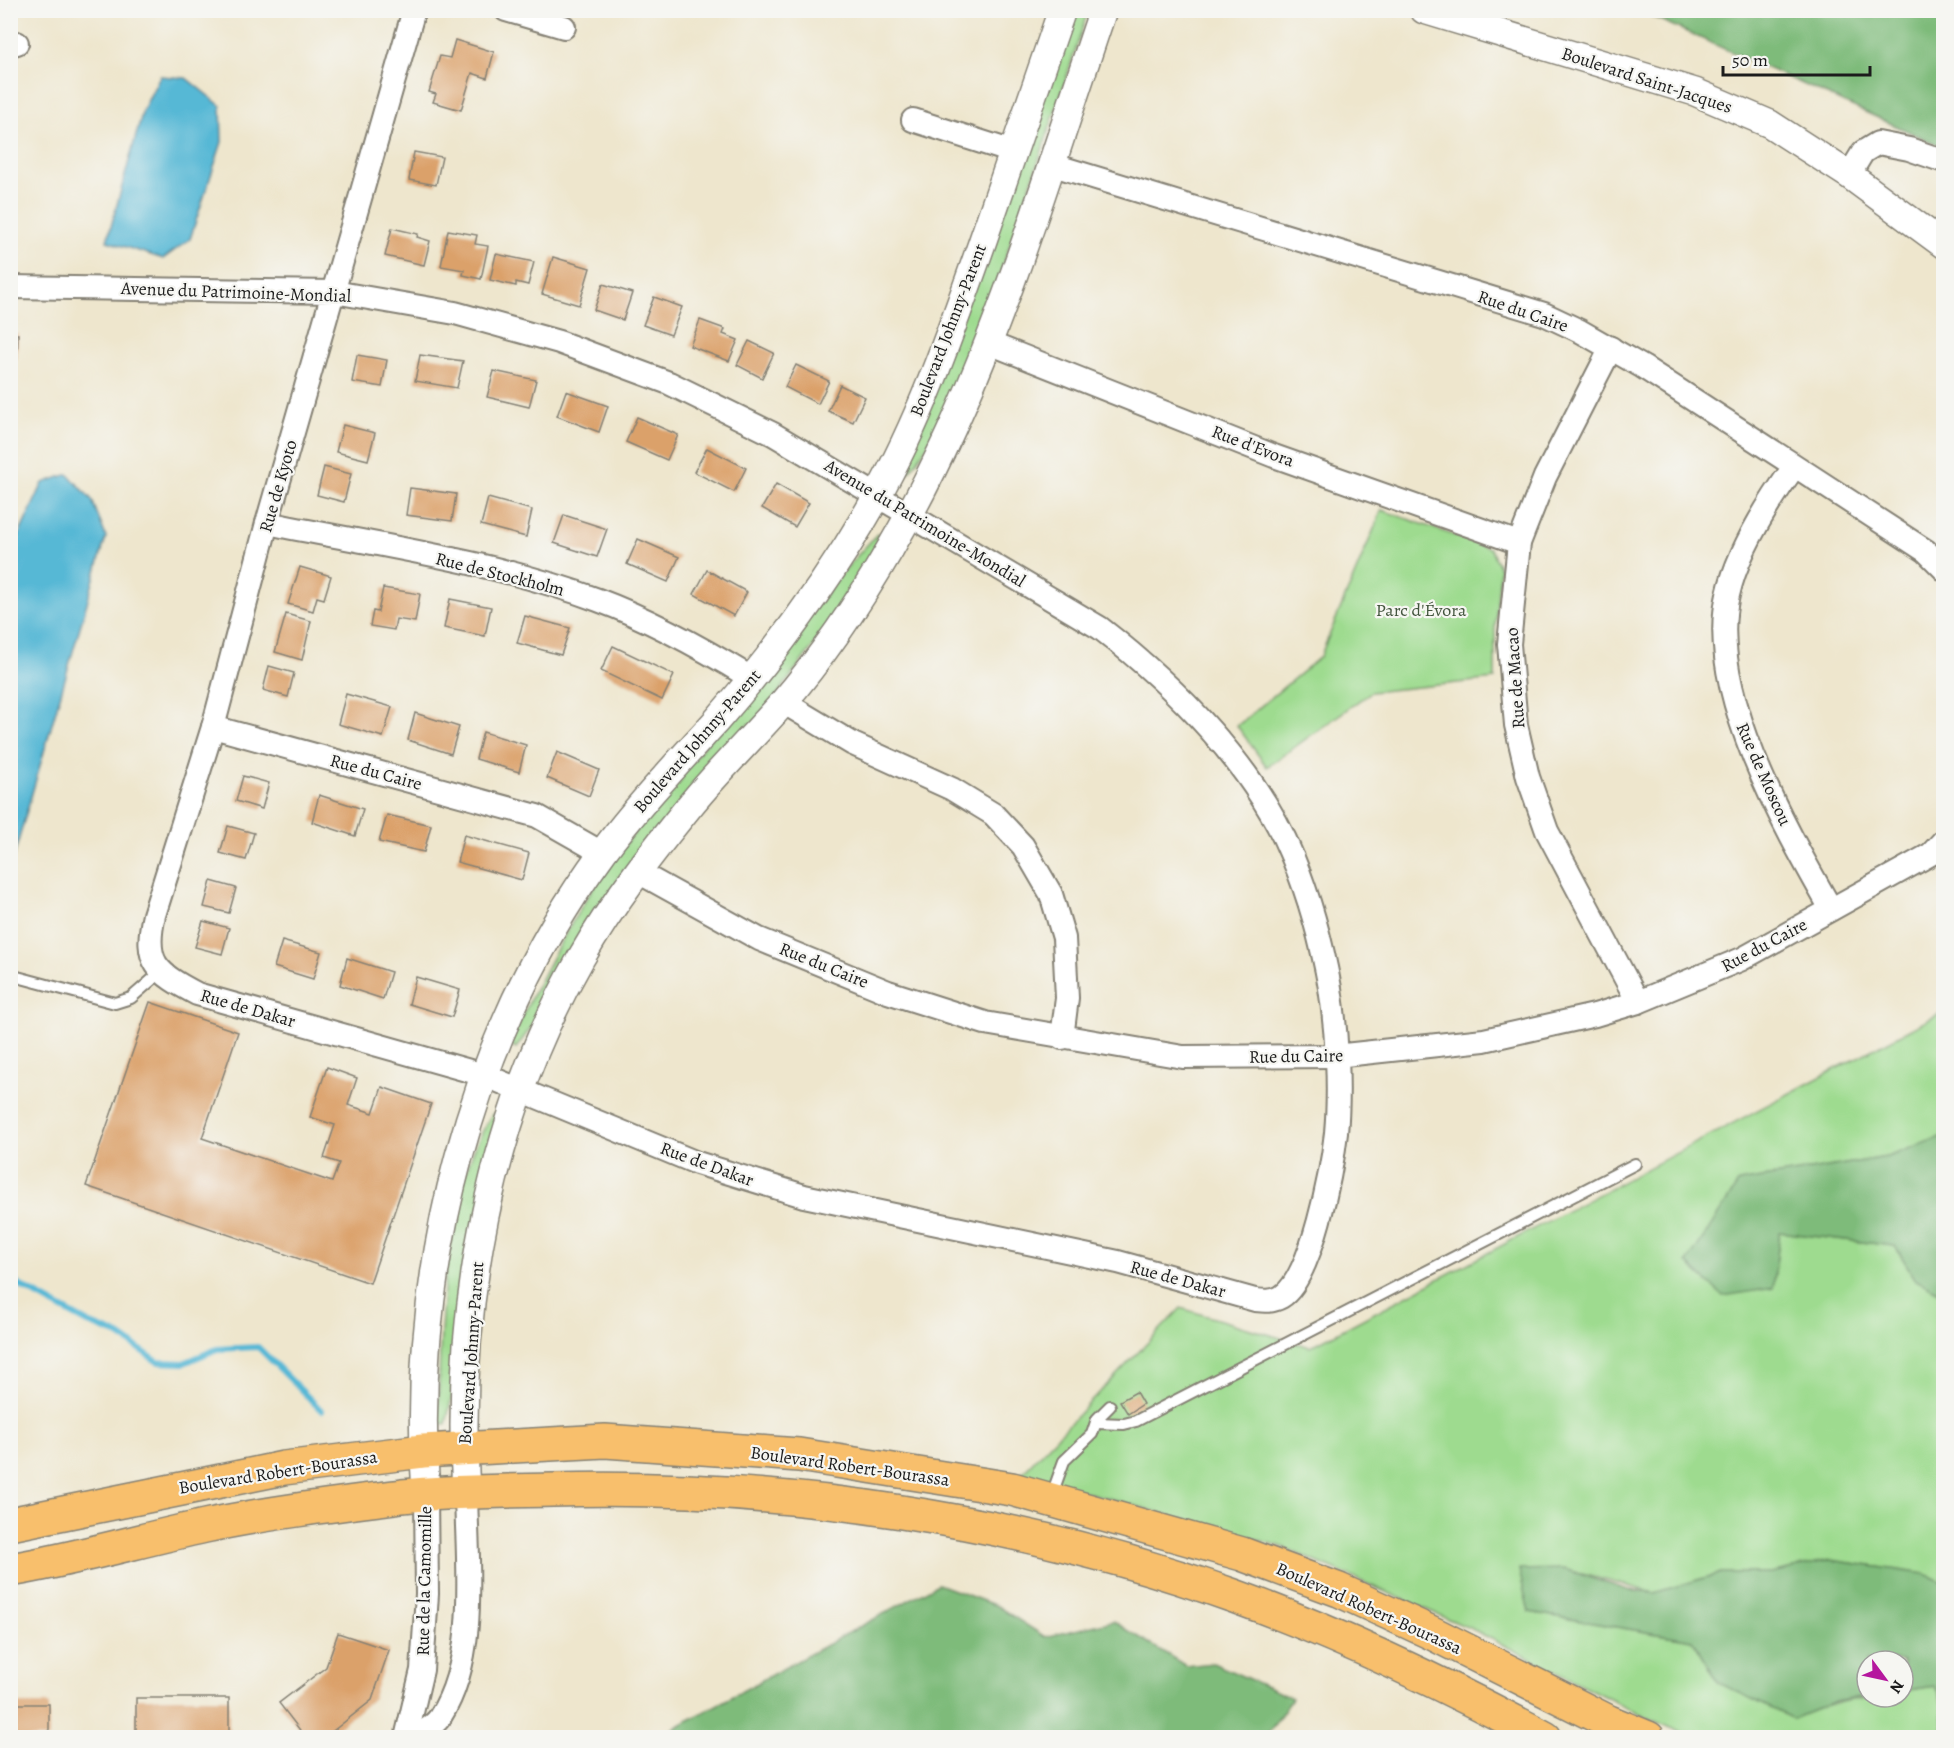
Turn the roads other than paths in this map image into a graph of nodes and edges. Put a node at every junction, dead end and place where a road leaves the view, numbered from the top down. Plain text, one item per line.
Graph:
1 (414, 10) edge
2 (506, 10) edge
3 (1062, 10) edge
4 (1103, 10) edge
5 (1424, 10) edge
6 (564, 27) dead end
7 (912, 120) dead end
8 (1013, 152) junction
9 (1944, 160) edge
10 (1050, 164) junction
11 (1849, 175) junction
12 (1944, 245) edge
13 (10, 287) edge
14 (334, 292) junction
15 (988, 343) junction
16 (1611, 348) junction
17 (1794, 466) junction
18 (877, 495) junction
19 (909, 513) junction
20 (267, 523) junction
21 (1519, 543) junction
22 (1944, 569) edge
23 (751, 678) junction
24 (783, 702) junction
25 (213, 727) junction
26 (1944, 840) edge
27 (602, 853) junction
28 (638, 872) junction
29 (1831, 909) junction
30 (158, 966) junction
31 (10, 975) edge
32 (1638, 1002) junction
33 (1062, 1038) junction
34 (1335, 1056) junction
35 (484, 1075) junction
36 (519, 1089) junction
37 (1635, 1164) dead end
38 (1282, 1296) joint
39 (1110, 1406) dead end
40 (1096, 1423) junction
41 (463, 1449) junction
42 (423, 1450) junction
43 (466, 1493) junction
44 (426, 1494) junction
45 (1050, 1500) junction
46 (10, 1524) edge
47 (10, 1570) edge
48 (405, 1737) edge
49 (416, 1737) edge
50 (1545, 1737) edge
51 (1648, 1737) edge

1 - 14 street, Rue de Kyoto
2 - 6 street
3 - 8 street, Boulevard Johnny-Parent
4 - 10 street, Boulevard Johnny-Parent
5 - 11 street, Boulevard Saint-Jacques
7 - 8 street
8 - 18 street, Boulevard Johnny-Parent
9 - 11 street
10 - 15 street, Boulevard Johnny-Parent
10 - 16 street, Rue du Caire
11 - 12 street, Boulevard Saint-Jacques
13 - 14 street, Avenue du Patrimoine-Mondial
14 - 18 street, Avenue du Patrimoine-Mondial
14 - 20 street, Rue de Kyoto
15 - 19 street, Boulevard Johnny-Parent
15 - 21 street, Rue d'Evora
16 - 17 street, Rue du Caire
16 - 21 street, Rue de Macao
17 - 22 street, Rue du Caire
17 - 29 street, Rue de Moscou
18 - 19 street, Avenue du Patrimoine-Mondial
18 - 23 street, Boulevard Johnny-Parent
19 - 24 street, Boulevard Johnny-Parent
19 - 34 street, Avenue du Patrimoine-Mondial
20 - 23 street, Rue de Stockholm
20 - 25 street, Rue de Kyoto
21 - 32 street, Rue de Macao
23 - 27 street, Boulevard Johnny-Parent
24 - 28 street, Boulevard Johnny-Parent
24 - 33 street
25 - 27 street, Rue du Caire
25 - 30 street, Rue de Kyoto
26 - 29 street, Rue du Caire
27 - 35 street, Boulevard Johnny-Parent
28 - 33 street, Rue du Caire
28 - 36 street, Boulevard Johnny-Parent
29 - 32 street, Rue du Caire
30 - 31 lane
30 - 35 street, Rue de Dakar
32 - 34 street, Rue du Caire
33 - 34 street, Rue du Caire
34 - 38 street, Avenue du Patrimoine-Mondial
35 - 36 street, Rue de Dakar
35 - 42 street, Boulevard Johnny-Parent
36 - 38 street, Rue de Dakar
36 - 41 street, Boulevard Johnny-Parent
37 - 40 lane
39 - 40 lane
40 - 45 lane
41 - 42 highway, Boulevard Robert-Bourassa
41 - 43 street, Boulevard Johnny-Parent
41 - 45 highway, Boulevard Robert-Bourassa
42 - 44 street, Boulevard Johnny-Parent
42 - 46 highway, Boulevard Robert-Bourassa
43 - 44 highway, Boulevard Robert-Bourassa
43 - 49 street
43 - 50 highway, Boulevard Robert-Bourassa
44 - 47 highway, Boulevard Robert-Bourassa
44 - 48 street, Rue de la Camomille
45 - 51 highway, Boulevard Robert-Bourassa

